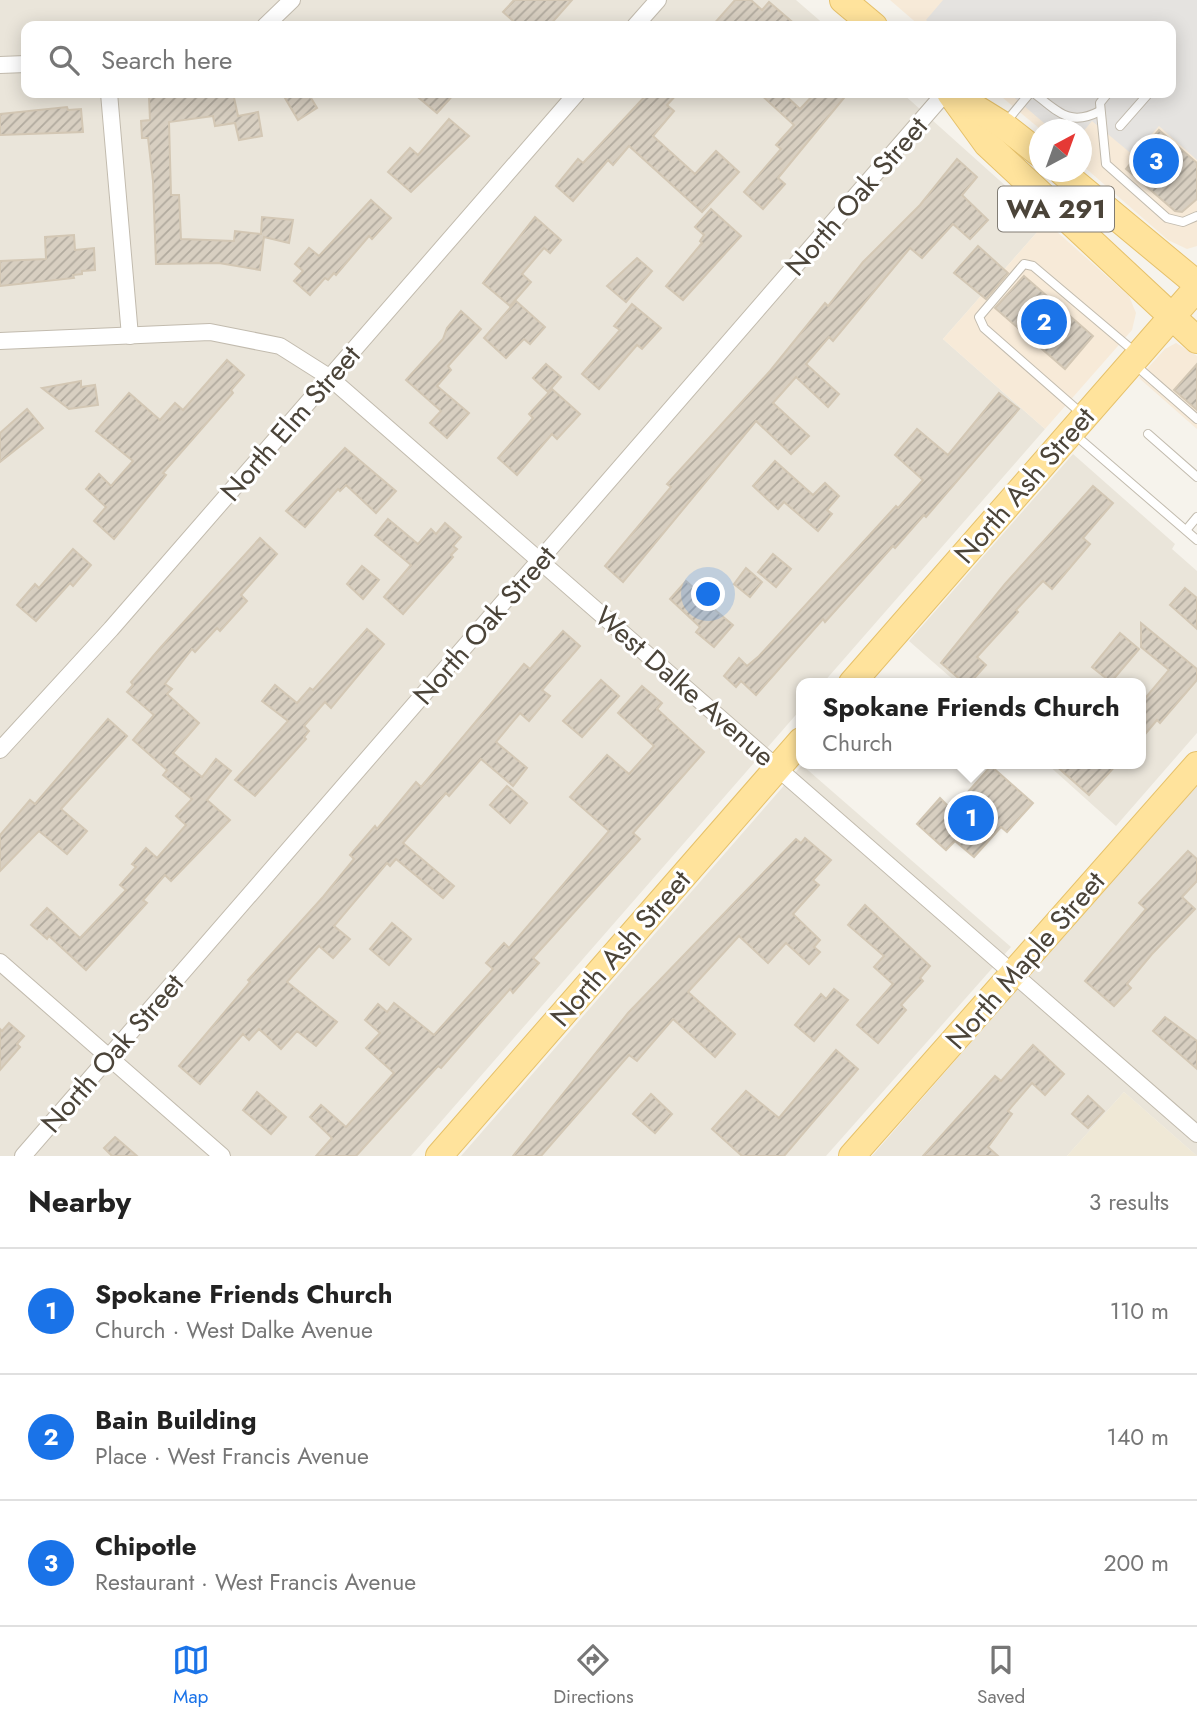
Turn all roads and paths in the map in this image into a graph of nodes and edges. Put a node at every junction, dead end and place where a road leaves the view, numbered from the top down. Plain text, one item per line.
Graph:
1 (292, 0) edge
2 (658, 0) edge
3 (844, 0) edge
4 (270, 21) edge
5 (639, 21) edge
6 (868, 21) edge
7 (21, 64) edge
8 (0, 65) edge
9 (109, 98) edge
10 (573, 98) edge
11 (945, 98) edge
12 (953, 98) edge
13 (957, 98) edge
14 (1027, 98) edge
15 (1039, 98) edge
16 (1104, 98) edge
17 (1145, 98) edge
18 (1101, 111) junction
19 (1003, 125) junction
20 (1120, 126) dead end
21 (1029, 145) edge
22 (1074, 182) edge
23 (1197, 216) edge
24 (1197, 286) edge
25 (1171, 318) junction
26 (130, 336) junction
27 (1197, 340) edge
28 (0, 341) edge
29 (1135, 359) junction
30 (329, 377) junction
31 (1197, 419) edge
32 (1078, 424) junction
33 (1147, 433) dead end
34 (1197, 477) edge
35 (1197, 517) edge
36 (1187, 529) junction
37 (1197, 540) edge
38 (540, 560) junction
39 (856, 678) edge
40 (796, 747) edge
41 (0, 750) edge
42 (1197, 765) edge
43 (778, 767) junction
44 (0, 962) edge
45 (1012, 975) junction
46 (109, 1056) junction
47 (1197, 1134) edge
48 (23, 1156) edge
49 (221, 1156) edge
50 (439, 1156) edge
51 (852, 1156) edge

1 - 4 street
2 - 5 street
3 - 6 main road
7 - 8 street
9 - 26 street
10 - 30 street, North Elm Street
11 - 38 street, North Oak Street
12 - 25 main road, WA 291
13 - 19 main road, WA 291
14 - 19 lane
15 - 18 lane
16 - 18 lane
17 - 20 lane
18 - 23 lane
19 - 21 main road, WA 291
22 - 24 main road, WA 291
24 - 25 main road, North Ash Street
25 - 27 main road, WA 291
25 - 29 main road, North Ash Street
26 - 28 street, West Dalke Avenue
26 - 30 street, West Dalke Avenue
29 - 31 lane
29 - 32 main road, North Ash Street
29 - 32 lane
30 - 38 street, West Dalke Avenue
30 - 41 street, North Elm Street
32 - 36 lane
32 - 39 main road, North Ash Street
33 - 34 lane
35 - 36 lane
36 - 37 lane
38 - 43 street, West Dalke Avenue
38 - 46 street, North Oak Street
40 - 43 main road, North Ash Street
42 - 45 main road, North Maple Street
43 - 45 street, West Dalke Avenue
43 - 50 main road, North Ash Street
44 - 46 street
45 - 47 street, West Dalke Avenue
45 - 51 main road, North Maple Street
46 - 48 street, North Oak Street
46 - 49 street

